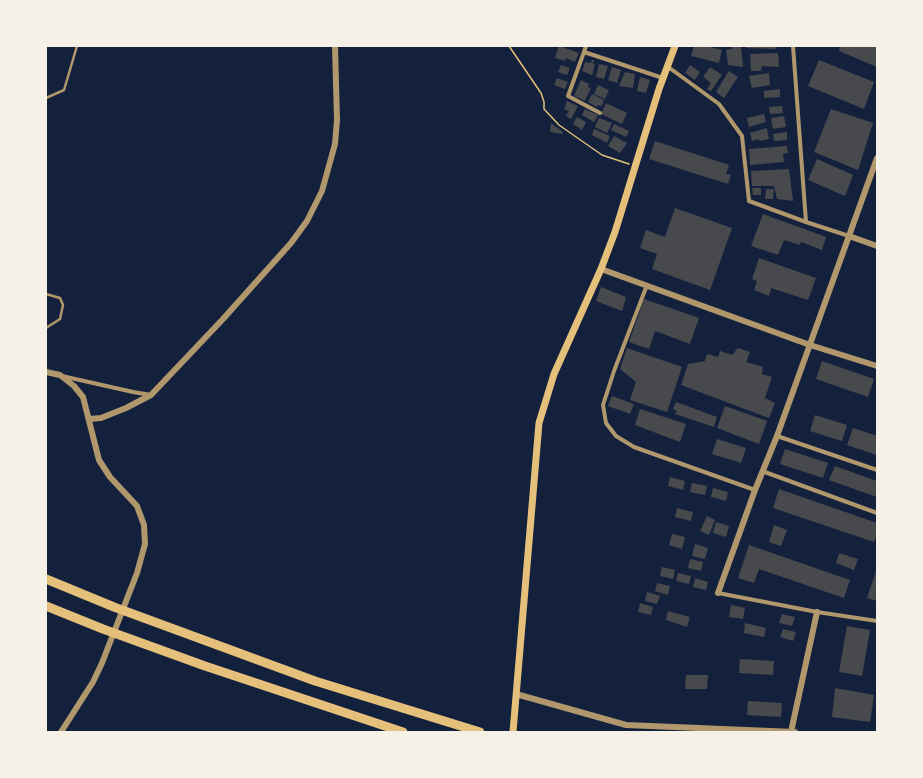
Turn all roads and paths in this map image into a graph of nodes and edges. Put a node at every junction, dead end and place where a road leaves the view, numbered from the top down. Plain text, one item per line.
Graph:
1 (76, 46) edge
2 (335, 46) edge
3 (509, 46) edge
4 (586, 46) edge
5 (674, 46) edge
6 (793, 46) edge
7 (584, 52) junction
8 (667, 68) junction
9 (663, 78) junction
10 (46, 98) edge
11 (600, 113) dead end
12 (877, 158) edge
13 (635, 165) junction
14 (806, 222) junction
15 (849, 236) junction
16 (877, 246) edge
17 (601, 269) junction
18 (647, 285) junction
19 (46, 294) edge
20 (46, 328) edge
21 (810, 345) junction
22 (877, 366) edge
23 (46, 372) edge
24 (60, 375) junction
25 (151, 394) junction
26 (89, 419) junction
27 (777, 436) junction
28 (877, 470) edge
29 (762, 471) junction
30 (755, 490) junction
31 (877, 513) edge
32 (46, 579) edge
33 (718, 593) joint
34 (46, 606) edge
35 (817, 612) junction
36 (877, 621) edge
37 (516, 694) junction
38 (61, 732) edge
39 (403, 732) edge
40 (480, 732) edge
41 (513, 732) edge
42 (791, 732) edge
43 (795, 732) edge

1 - 10 lane
2 - 25 street
3 - 13 path
4 - 7 street
5 - 8 main road
6 - 14 street
7 - 9 street
7 - 11 street
8 - 9 main road
8 - 14 street
9 - 13 main road
12 - 15 street
13 - 17 main road
14 - 15 street
15 - 16 street
15 - 21 street
17 - 18 street
17 - 37 main road
18 - 21 street
18 - 30 street
19 - 20 lane
21 - 22 street
21 - 27 street
23 - 24 street
24 - 25 street
24 - 26 street
25 - 26 street
26 - 38 street
27 - 28 street
27 - 29 street
29 - 30 street
29 - 31 street
30 - 33 street
32 - 40 highway
33 - 35 street
34 - 39 highway
35 - 36 street
35 - 42 street
37 - 41 main road
37 - 42 street
42 - 43 street

